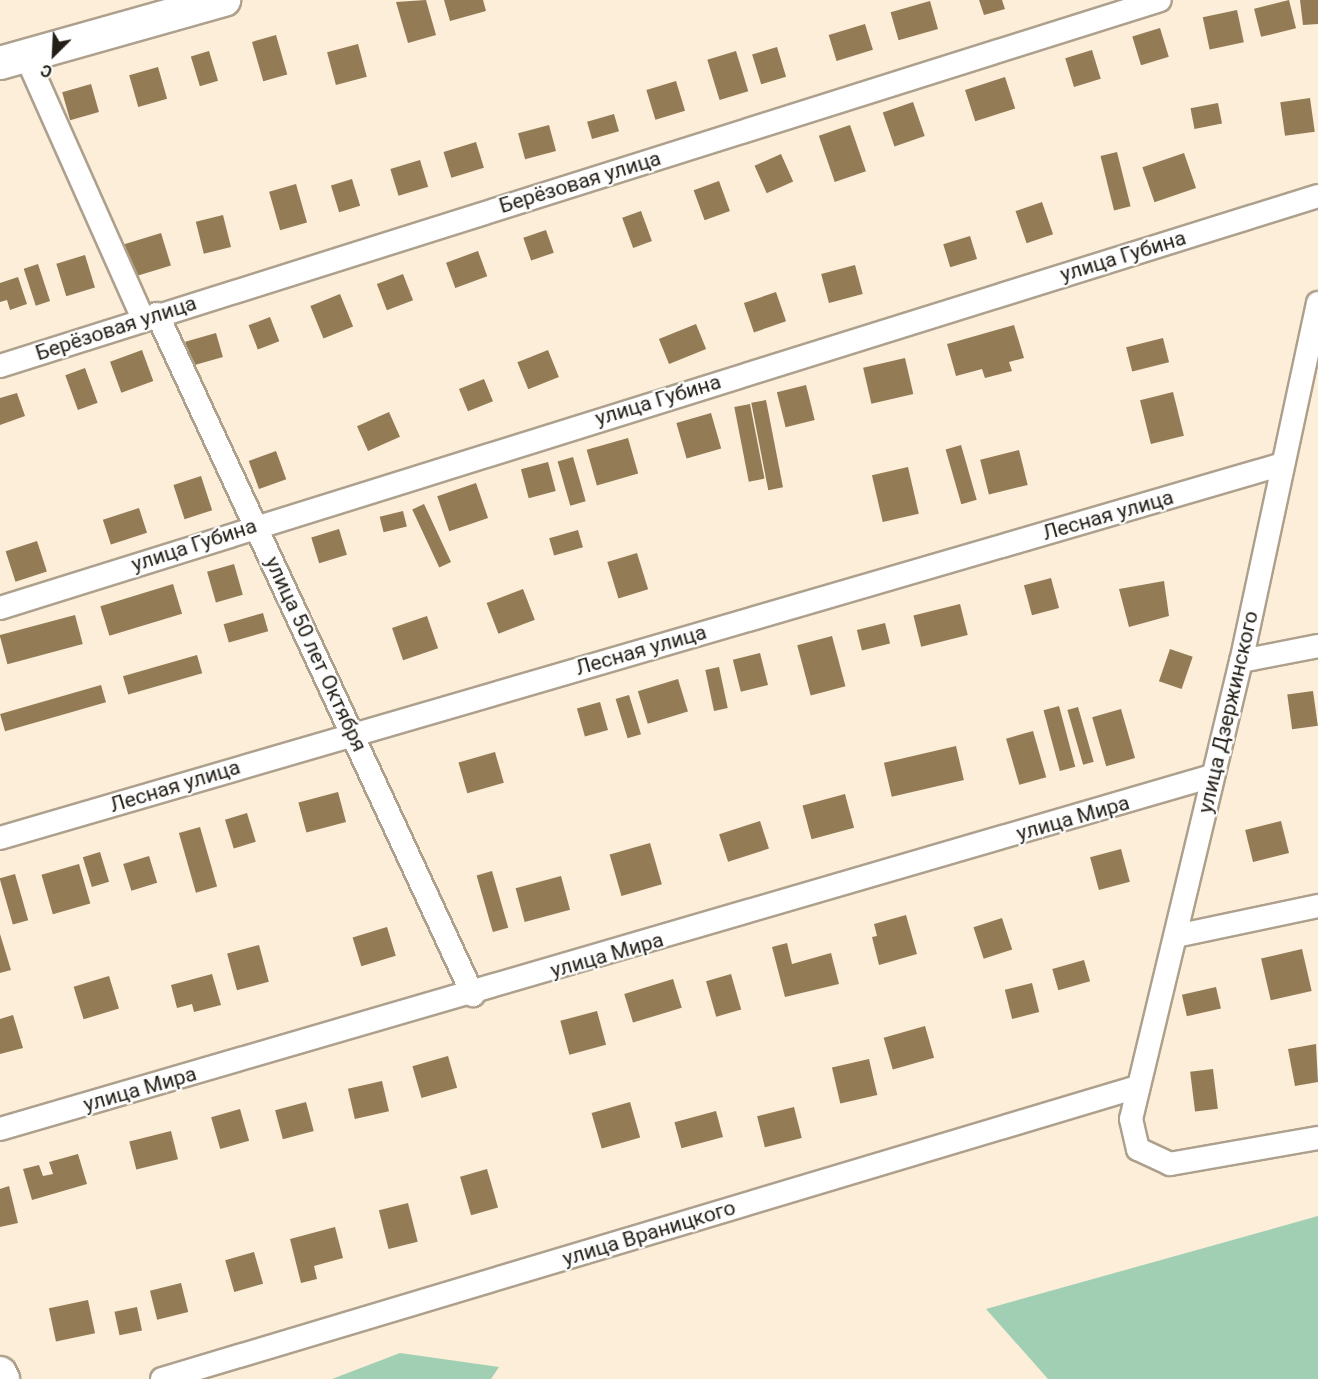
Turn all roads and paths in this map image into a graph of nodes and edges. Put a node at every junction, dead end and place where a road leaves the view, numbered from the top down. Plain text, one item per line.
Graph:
1 (224, 0) edge
2 (1160, 0) edge
3 (8, 57) edge
4 (1318, 196) edge
5 (1318, 303) edge
6 (150, 316) junction
7 (0, 366) edge
8 (1318, 415) edge
9 (1296, 420) junction
10 (1283, 464) junction
11 (255, 525) junction
12 (0, 608) edge
13 (1318, 646) edge
14 (1241, 661) junction
15 (354, 733) junction
16 (1212, 776) junction
17 (0, 838) edge
18 (1318, 906) edge
19 (1176, 936) junction
20 (473, 995) junction
21 (1137, 1088) junction
22 (0, 1129) edge
23 (1318, 1138) edge
24 (0, 1373) edge
25 (3, 1379) edge
26 (162, 1379) edge

1 - 3 street
2 - 6 street, Берёзовая улица
3 - 6 street, улица 50 лет Октября
4 - 11 street, улица Губина
5 - 9 street, улица Дзержинского
6 - 7 street, Берёзовая улица
6 - 11 street, улица 50 лет Октября
8 - 9 street
9 - 10 street, улица Дзержинского
10 - 14 street, улица Дзержинского
10 - 15 street, Лесная улица
11 - 12 street, улица Губина
11 - 15 street, улица 50 лет Октября
13 - 14 street
14 - 16 street, улица Дзержинского
15 - 17 street, Лесная улица
15 - 20 street, улица 50 лет Октября
16 - 19 street, улица Дзержинского
16 - 20 street, улица Мира
18 - 19 street
19 - 21 street, улица Дзержинского
20 - 22 street, улица Мира
21 - 23 street, улица Дзержинского
21 - 26 street, улица Враницкого
24 - 25 street

